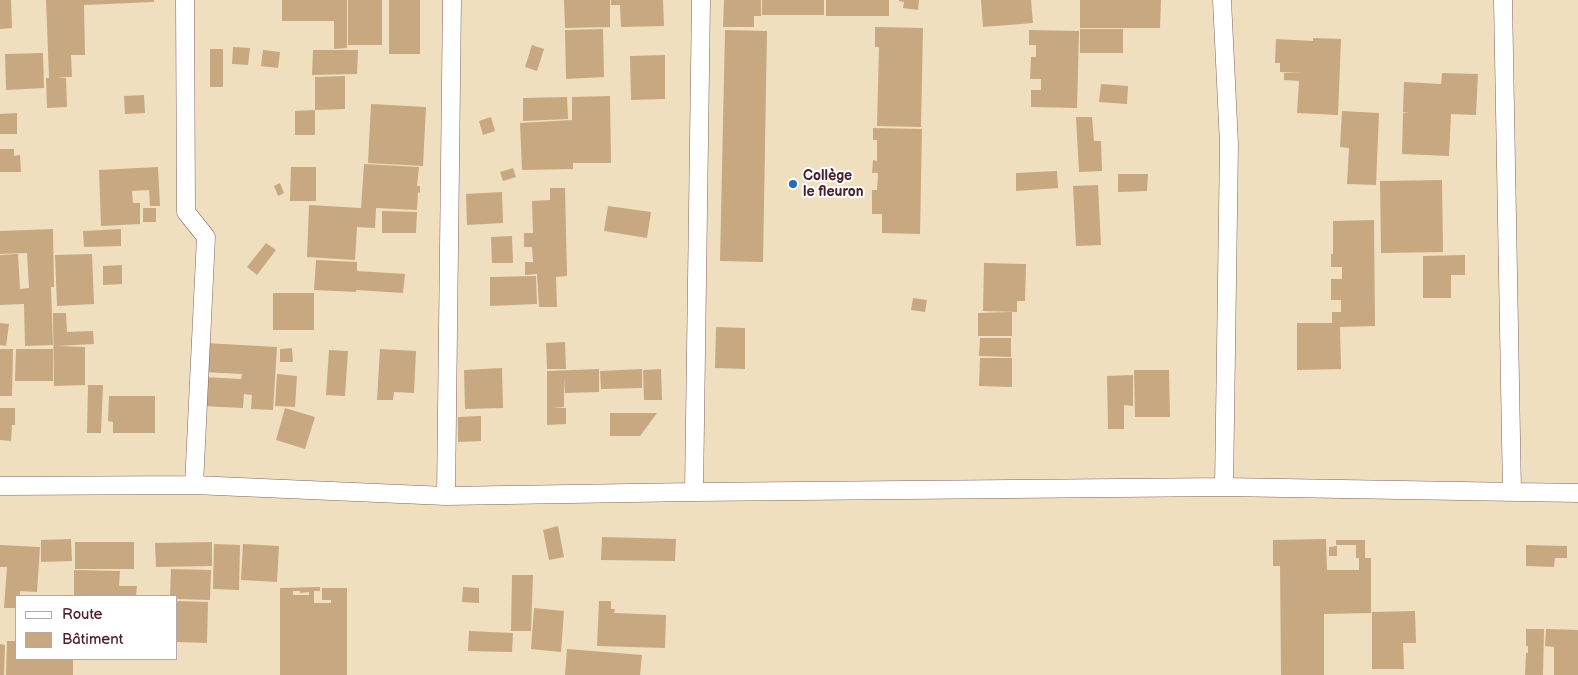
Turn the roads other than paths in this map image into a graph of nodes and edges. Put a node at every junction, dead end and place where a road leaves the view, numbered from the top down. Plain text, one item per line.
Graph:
1 (185, 0) edge
2 (452, 0) edge
3 (701, 0) edge
4 (1222, 0) edge
5 (1503, 0) edge
6 (194, 485) junction
7 (0, 486) edge
8 (1224, 487) junction
9 (694, 492) junction
10 (1512, 492) junction
11 (1578, 493) edge
12 (446, 496) junction

1 - 6 street
2 - 12 street
3 - 9 street
4 - 8 street
5 - 10 street
6 - 7 street
6 - 12 street
8 - 9 street
8 - 10 street
9 - 12 street
10 - 11 street

